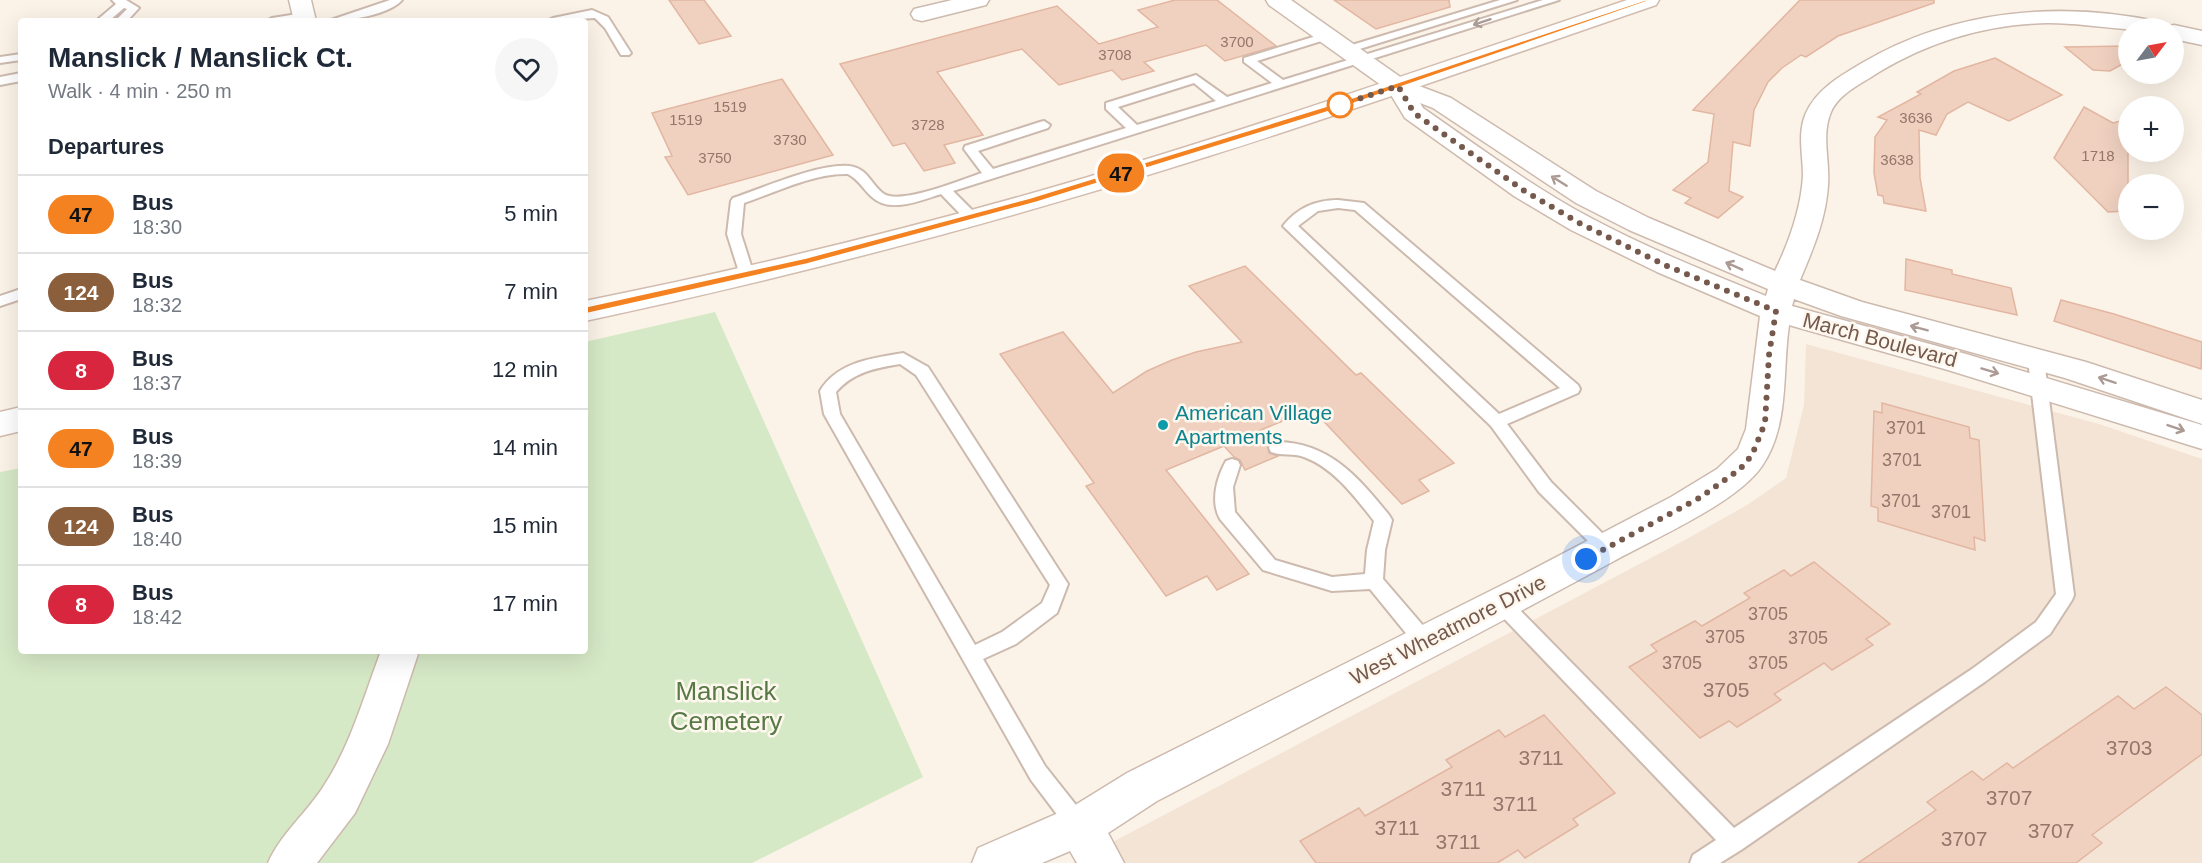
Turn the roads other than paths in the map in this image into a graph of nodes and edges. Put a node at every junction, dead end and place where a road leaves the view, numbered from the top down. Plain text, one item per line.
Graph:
1 (397, 0) edge
2 (978, 0) edge
3 (1277, 0) edge
4 (1512, 0) edge
5 (1554, 0) edge
6 (1648, 0) edge
7 (120, 1) edge
8 (1534, 2) edge
9 (304, 8) edge
10 (922, 14) dead end
11 (105, 18) edge
12 (124, 18) edge
13 (279, 18) edge
14 (345, 18) edge
15 (566, 18) edge
16 (2118, 24) edge
17 (2184, 34) edge
18 (1327, 36) junction
19 (2202, 38) edge
20 (626, 53) dead end
21 (1353, 55) junction
22 (18, 57) edge
23 (0, 60) edge
24 (18, 78) edge
25 (0, 81) edge
26 (1281, 84) junction
27 (1398, 86) junction
28 (1225, 102) junction
29 (1044, 125) dead end
30 (1135, 130) junction
31 (991, 175) junction
32 (944, 189) junction
33 (972, 218) junction
34 (747, 275) junction
35 (18, 295) edge
36 (1779, 299) junction
37 (0, 301) edge
38 (588, 310) edge
39 (2039, 373) junction
40 (2202, 412) edge
41 (18, 420) edge
42 (1497, 422) junction
43 (0, 424) edge
44 (2202, 437) edge
45 (1277, 448) dead end
46 (1232, 465) dead end
47 (1606, 548) junction
48 (1374, 581) junction
49 (1501, 603) junction
50 (1425, 642) junction
51 (399, 654) edge
52 (971, 655) junction
53 (1079, 826) junction
54 (1733, 843) junction
55 (290, 863) edge
56 (994, 863) edge
57 (1102, 863) edge
58 (1701, 863) edge

1 - 14 lane
2 - 10 street
3 - 18 street
4 - 21 lane
5 - 8 lane
6 - 27 street
7 - 11 lane
7 - 12 lane
8 -> 21 lane
9 - 13 lane
15 - 20 lane
16 - 36 street, West Wheatmore Drive
17 - 19 street
18 - 21 street
18 - 26 lane
21 - 26 lane
21 - 27 street
22 - 23 lane
24 - 25 lane
26 - 28 lane
27 - 33 street
27 - 36 street, March Boulevard
28 - 30 lane
28 - 30 lane
29 - 31 lane
30 - 31 lane
31 - 32 lane
32 - 33 lane
32 - 34 lane
33 - 34 street
34 - 38 street
35 - 37 lane
36 - 39 street, March Boulevard
36 - 47 street, West Wheatmore Drive
40 -> 39 street
39 -> 44 street, March Boulevard
39 - 54 lane
41 - 43 street
42 - 42 lane
42 - 47 lane
45 - 48 lane
46 - 48 lane
47 - 49 street, West Wheatmore Drive
48 - 50 lane
49 - 50 street, West Wheatmore Drive
49 - 54 lane
50 - 53 street, West Wheatmore Drive
51 - 55 street
52 - 52 lane
52 - 53 lane
53 - 56 street, West Wheatmore Drive
53 - 57 street
54 - 58 lane

